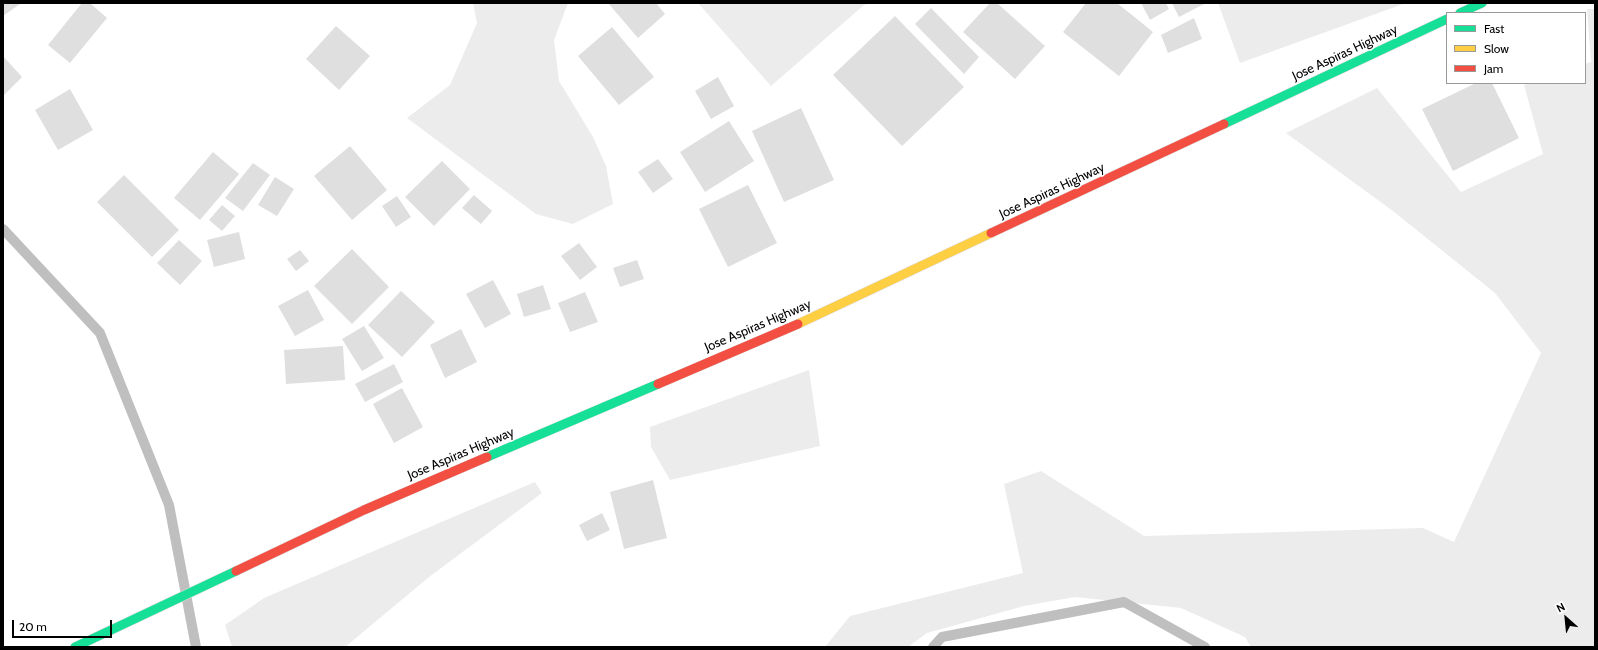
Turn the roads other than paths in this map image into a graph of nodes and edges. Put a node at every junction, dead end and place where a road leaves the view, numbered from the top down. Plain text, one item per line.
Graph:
1 (1482, 3) edge
2 (1462, 12) edge
3 (1446, 19) edge
4 (75, 647) edge

1 - 2 main road
3 - 4 main road, Jose Aspiras Highway

